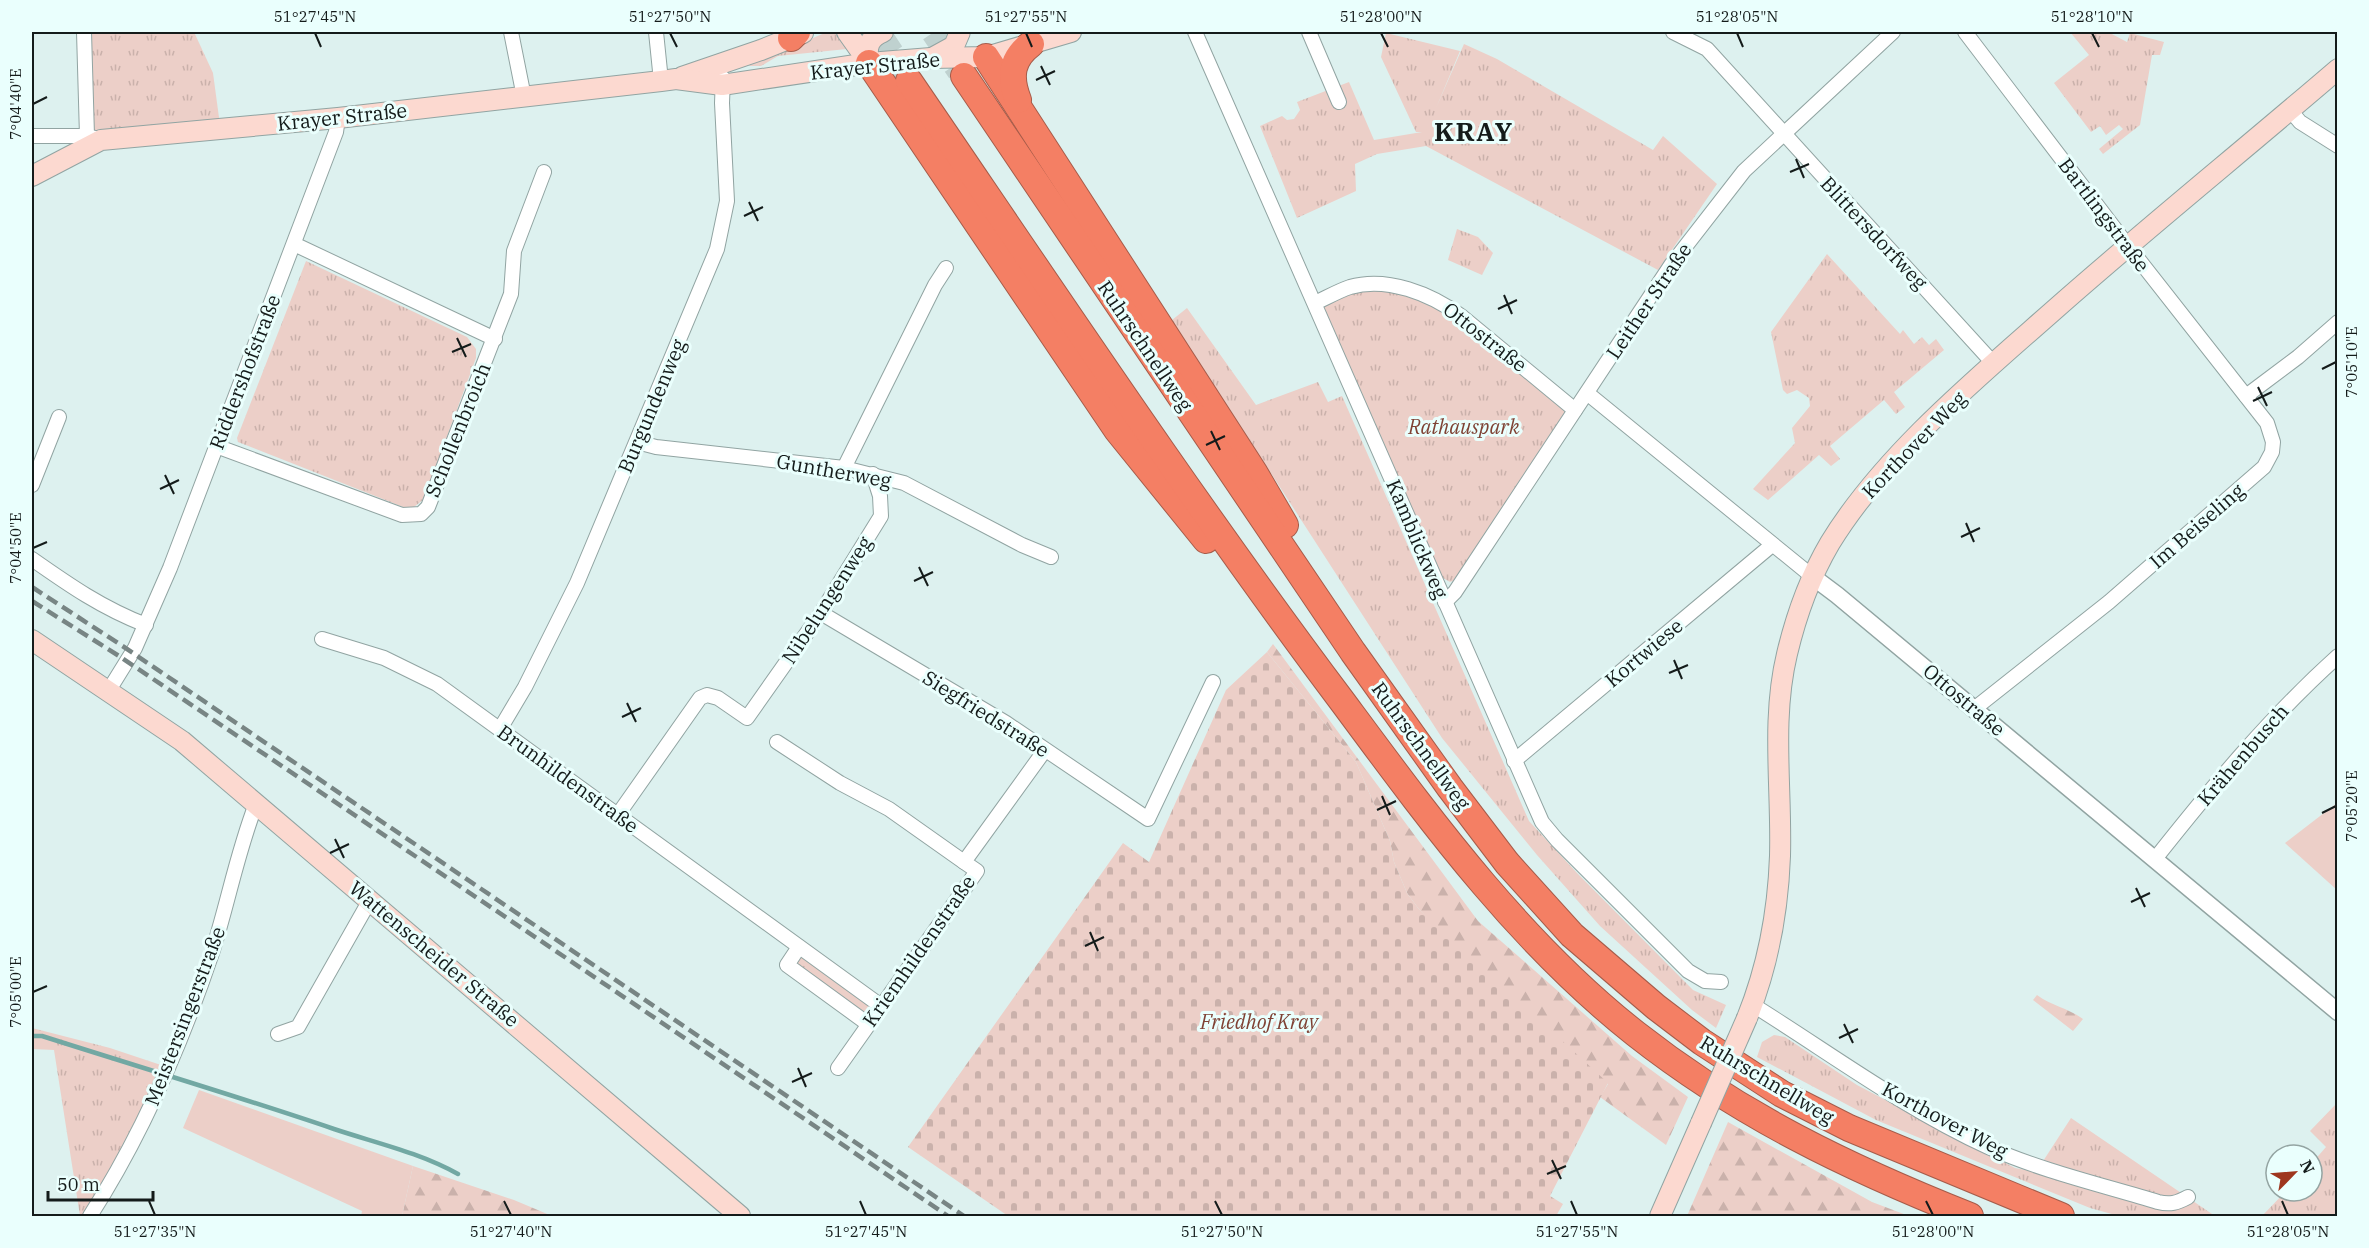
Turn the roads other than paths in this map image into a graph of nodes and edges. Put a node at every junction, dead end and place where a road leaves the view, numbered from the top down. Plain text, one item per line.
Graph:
1 (84, 32) edge
2 (511, 32) edge
3 (656, 32) edge
4 (847, 32) edge
5 (883, 32) edge
6 (960, 32) edge
7 (969, 32) edge
8 (1066, 32) edge
9 (1195, 32) edge
10 (1309, 32) edge
11 (1673, 32) edge
12 (1893, 32) edge
13 (1965, 32) edge
14 (798, 34) edge
15 (1031, 44) junction
16 (986, 57) junction
17 (931, 58) junction
18 (726, 63) junction
19 (869, 63) junction
20 (2337, 69) edge
21 (964, 76) tunnel mouth
22 (669, 80) junction
23 (909, 81) tunnel mouth
24 (722, 86) junction
25 (524, 97) junction
26 (1339, 102) dead end
27 (2290, 110) junction
28 (338, 118) junction
29 (1029, 125) junction
30 (1784, 135) junction
31 (32, 136) edge
32 (94, 138) junction
33 (2337, 146) edge
34 (544, 172) dead end
35 (32, 176) edge
36 (294, 244) junction
37 (2127, 246) junction
38 (946, 268) dead end
39 (1315, 303) junction
40 (2337, 322) edge
41 (495, 339) junction
42 (1994, 364) junction
43 (1587, 393) junction
44 (2246, 396) junction
45 (1575, 410) junction
46 (59, 417) dead end
47 (637, 442) junction
48 (216, 446) junction
49 (844, 468) junction
50 (873, 474) junction
51 (32, 484) edge
52 (1772, 544) junction
53 (1051, 557) dead end
54 (32, 559) edge
55 (1813, 577) junction
56 (1264, 597) junction
57 (1444, 602) junction
58 (821, 613) junction
59 (146, 625) junction
60 (322, 639) dead end
61 (32, 640) edge
62 (1353, 652) junction
63 (2337, 656) edge
64 (1213, 682) dead end
65 (109, 690) junction
66 (1974, 709) junction
67 (500, 729) junction
68 (777, 741) dead end
69 (1045, 750) junction
70 (1514, 761) junction
71 (256, 804) junction
72 (617, 816) junction
73 (2155, 859) junction
74 (964, 862) junction
75 (370, 900) junction
76 (799, 947) junction
77 (1721, 982) dead end
78 (882, 1006) junction
79 (1750, 1011) junction
80 (2337, 1012) edge
81 (868, 1024) junction
82 (278, 1034) dead end
83 (838, 1068) dead end
84 (2187, 1197) dead end
85 (90, 1216) edge
86 (740, 1216) edge
87 (1660, 1216) edge
88 (1970, 1216) edge
89 (2061, 1216) edge

1 - 32 street
2 - 25 street
3 - 22 street
4 - 19 main road
5 - 19 main road
6 - 17 main road
7 - 16 main road
8 - 15 main road, Krayer Straße
9 - 39 street, Kamblickweg
10 - 26 street
11 - 30 street, Blittersdorfweg
12 - 30 street, Leither Straße
13 - 37 street, Bartlingstraße
14 - 18 main road, Krayer Straße
15 - 16 main road, Krayer Straße
15 - 29 highway
16 - 17 main road, Krayer Straße
16 - 29 highway
17 - 19 main road, Krayer Straße
18 - 22 main road, Krayer Straße
18 - 24 street, Burgundenweg
19 - 24 main road, Krayer Straße
19 - 56 highway
20 - 27 main road, Korthover Weg
21 - 62 highway, Ruhrschnellweg
22 - 24 main road, Krayer Straße
22 - 25 main road, Krayer Straße
23 - 56 highway, Ruhrschnellweg
24 - 47 street, Burgundenweg
25 - 28 main road, Krayer Straße
27 - 33 street
27 - 37 main road, Korthover Weg
28 - 32 main road, Krayer Straße
28 - 36 street, Riddershofstraße
29 - 62 highway
30 - 42 street, Blittersdorfweg
30 - 43 street, Leither Straße
31 - 32 street
32 - 35 main road, Krayer Straße
34 - 41 street, Schollenbroich
36 - 41 street
36 - 48 street, Riddershofstraße
37 - 42 main road, Korthover Weg
37 - 44 street, Bartlingstraße
38 - 49 street
39 - 45 street, Ottostraße
39 - 57 street, Kamblickweg
40 - 44 street
41 - 48 street, Schollenbroich
42 - 55 main road, Korthover Weg
43 - 45 street, Leither Straße
43 - 52 street, Ottostraße
44 - 66 street, Im Beiseling
45 - 57 street, Leither Straße
46 - 51 street
47 - 49 street, Guntherweg
47 - 67 street, Burgundenweg
48 - 59 street, Riddershofstraße
49 - 50 street, Guntherweg
50 - 53 street, Guntherweg
50 - 58 street, Nibelungenweg
52 - 55 street, Ottostraße
52 - 70 street, Kortwiese
54 - 59 street
55 - 66 street, Ottostraße
55 - 79 main road, Korthover Weg
56 - 88 highway, Ruhrschnellweg
57 - 70 street, Kamblickweg
58 - 69 street, Siegfriedstraße
58 - 72 street, Nibelungenweg
59 - 65 street, Riddershofstraße
60 - 67 street, Brunhildenstraße
61 - 65 main road, Wattenscheider Straße
62 - 89 highway, Ruhrschnellweg
63 - 73 street, Krähenbusch
64 - 69 street, Siegfriedstraße
65 - 71 main road, Wattenscheider Straße
66 - 73 street, Ottostraße
67 - 72 street, Brunhildenstraße
68 - 74 street
69 - 74 street, Kriemhildenstraße
70 - 77 street, Kamblickweg
71 - 75 main road, Wattenscheider Straße
71 - 85 street, Meistersingerstraße
72 - 76 street, Brunhildenstraße
73 - 80 street, Ottostraße
74 - 78 street, Kriemhildenstraße
75 - 82 street
75 - 86 main road, Wattenscheider Straße
76 - 78 street, Brunhildenstraße
76 - 81 street
78 - 81 street, Kriemhildenstraße
79 - 84 street, Korthover Weg
79 - 87 main road, bridge
81 - 83 street, Kriemhildenstraße

